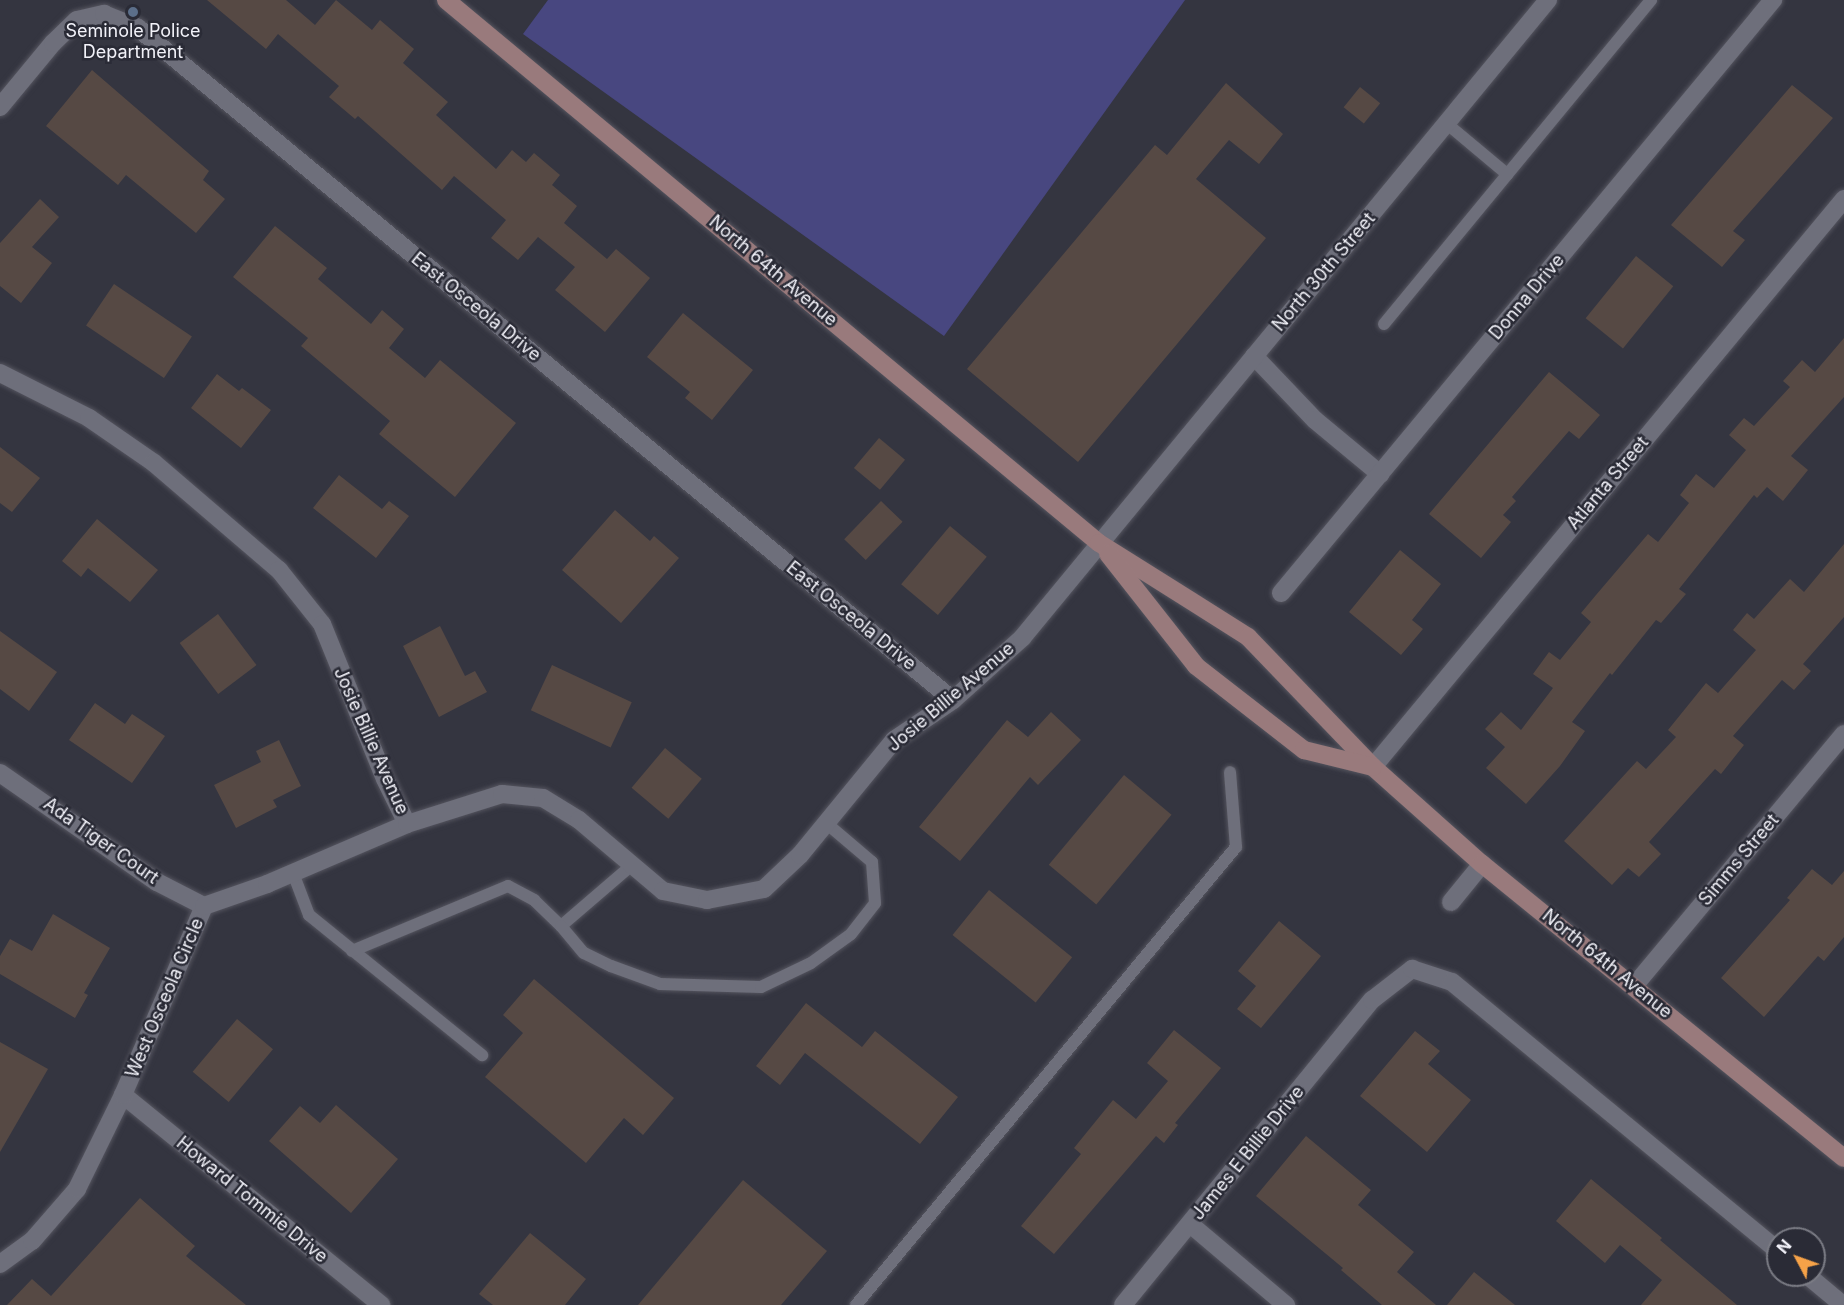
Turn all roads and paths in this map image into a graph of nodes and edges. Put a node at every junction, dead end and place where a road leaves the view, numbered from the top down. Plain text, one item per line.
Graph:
1 (446, 0) edge
2 (1548, 0) edge
3 (1651, 0) edge
4 (1773, 0) edge
5 (0, 106) edge
6 (1446, 123) junction
7 (1507, 174) junction
8 (1844, 199) edge
9 (1384, 324) dead end
10 (1254, 356) junction
11 (0, 373) edge
12 (1380, 474) junction
13 (1099, 543) junction
14 (1281, 593) dead end
15 (953, 700) junction
16 (1844, 734) edge
17 (1372, 767) junction
18 (0, 772) edge
19 (1230, 772) dead end
20 (826, 823) junction
21 (407, 824) junction
22 (1482, 864) junction
23 (632, 865) junction
24 (294, 873) junction
25 (1451, 902) dead end
26 (204, 906) junction
27 (561, 926) junction
28 (352, 951) junction
29 (1634, 986) junction
30 (482, 1055) dead end
31 (123, 1095) junction
32 (1844, 1158) edge
33 (1190, 1224) junction
34 (1766, 1241) edge
35 (0, 1264) edge
36 (1821, 1287) edge
37 (381, 1305) edge
38 (856, 1305) edge
39 (1123, 1305) edge
40 (1286, 1305) edge
41 (1843, 1305) edge

1 - 13 street, North 64th Avenue
2 - 6 street, North 30th Street
3 - 7 lane
4 - 12 street, Donna Drive
5 - 15 street, East Osceola Drive
6 - 7 lane
6 - 10 street, North 30th Street
7 - 9 lane
8 - 17 street, Atlanta Street
10 - 12 street
10 - 13 street, North 30th Street
11 - 21 street, Josie Billie Avenue
12 - 14 street, Donna Drive
13 - 15 street, Josie Billie Avenue
13 - 17 street, North 64th Avenue
13 - 17 street, North 64th Avenue
15 - 20 street, Josie Billie Avenue
16 - 29 street, Simms Street
17 - 22 street, North 64th Avenue
18 - 26 street, Ada Tiger Court
19 - 38 lane
20 - 23 street, Josie Billie Avenue
20 - 27 lane
21 - 23 street, Josie Billie Avenue
21 - 24 street, West Osceola Circle
22 - 25 street
22 - 29 street, North 64th Avenue
23 - 27 lane
24 - 26 street, West Osceola Circle
24 - 28 lane
26 - 31 street, West Osceola Circle
27 - 28 lane
28 - 30 lane
29 - 32 street, North 64th Avenue
31 - 35 street, West Osceola Circle
31 - 37 street, Howard Tommie Drive
33 - 34 street, James E Billie Drive
33 - 39 street, James E Billie Drive
33 - 40 street
36 - 41 street

